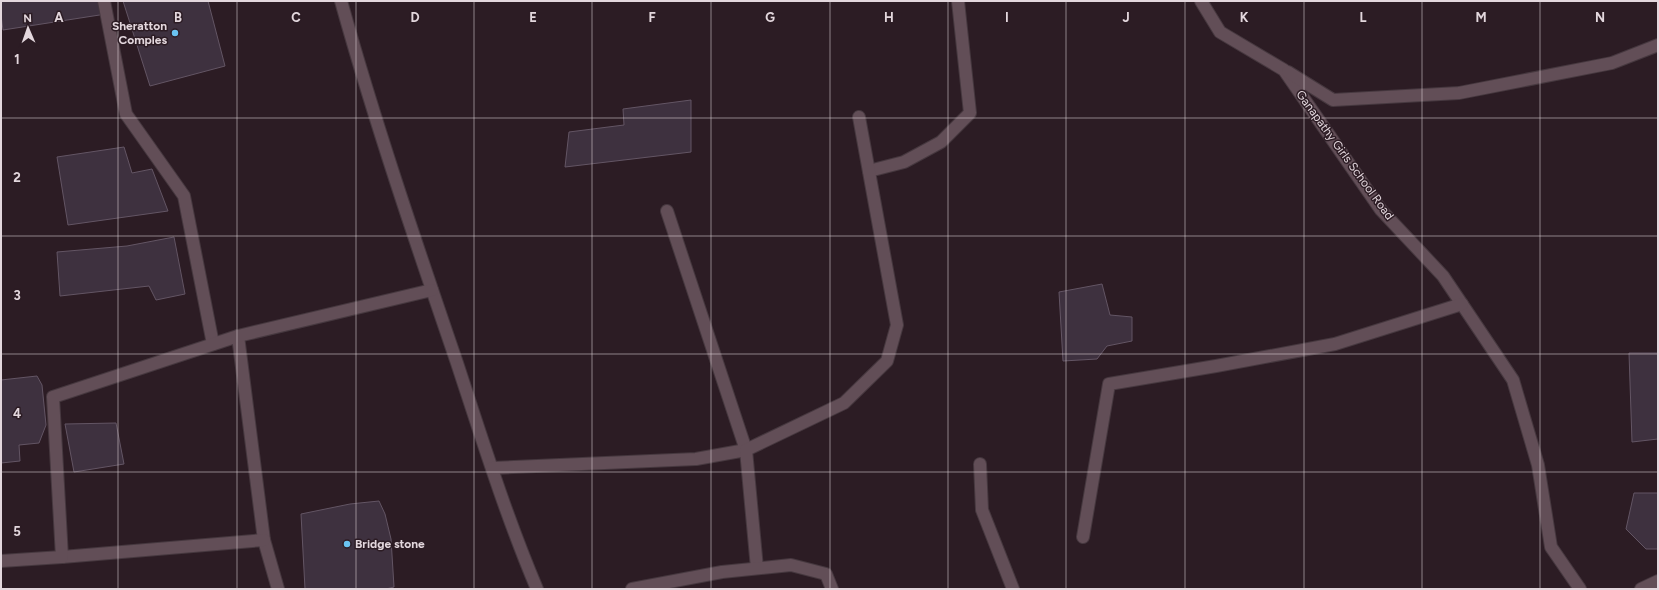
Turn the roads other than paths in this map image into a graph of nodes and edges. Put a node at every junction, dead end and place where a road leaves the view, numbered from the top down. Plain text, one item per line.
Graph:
1 (104, 1) edge
2 (341, 1) edge
3 (958, 1) edge
4 (1201, 1) edge
5 (1658, 45) edge
6 (1284, 70) junction
7 (859, 117) dead end
8 (869, 171) junction
9 (667, 211) dead end
10 (432, 290) junction
11 (1462, 304) junction
12 (238, 336) junction
13 (213, 344) junction
14 (746, 450) junction
15 (980, 464) dead end
16 (492, 468) junction
17 (1083, 537) dead end
18 (264, 540) junction
19 (62, 556) junction
20 (1, 562) edge
21 (757, 568) junction
22 (1658, 581) edge
23 (278, 589) edge
24 (537, 589) edge
25 (632, 589) edge
26 (832, 589) edge
27 (1013, 589) edge
28 (1580, 589) edge
29 (1641, 589) edge

1 - 13 street
2 - 10 street
3 - 8 street
4 - 6 street, Ganapathy Girls School Road
5 - 6 street
6 - 11 street, Ganapathy Girls School Road
7 - 8 street
8 - 14 street
9 - 14 street
10 - 12 street
10 - 16 street
11 - 17 street
11 - 28 street, Ganapathy Girls School Road
12 - 13 street
12 - 18 street
13 - 19 street
14 - 16 street
14 - 21 street
15 - 27 street
16 - 24 street
18 - 19 street
18 - 23 street
19 - 20 street
21 - 25 street
21 - 26 street
22 - 29 street

